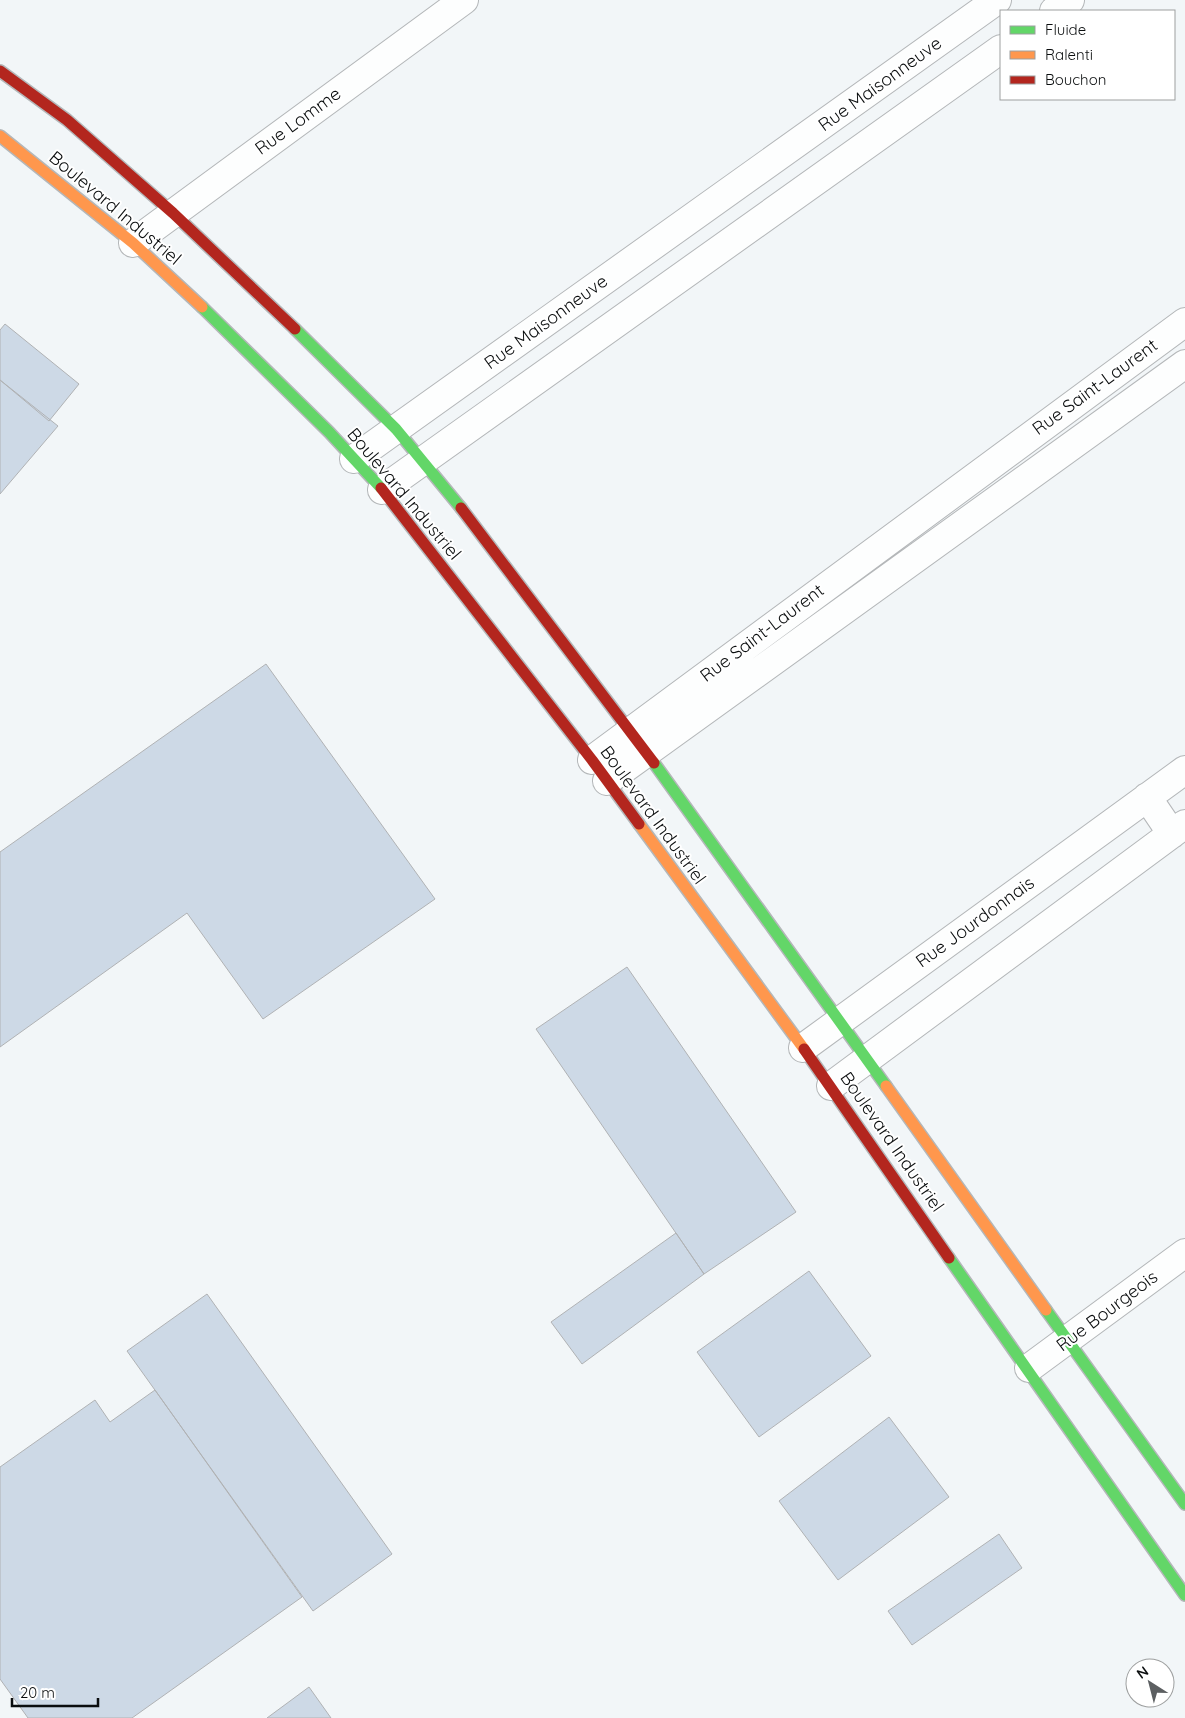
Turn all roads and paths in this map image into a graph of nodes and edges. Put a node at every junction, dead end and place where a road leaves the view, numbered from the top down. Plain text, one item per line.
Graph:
1 (464, 0) edge
2 (997, 0) edge
3 (1070, 0) edge
4 (1055, 10) edge
5 (1000, 50) edge
6 (0, 71) edge
7 (0, 136) edge
8 (738, 185) junction
9 (173, 213) junction
10 (763, 219) junction
11 (133, 243) junction
12 (1176, 328) edge
13 (1185, 363) edge
14 (396, 429) junction
15 (354, 459) junction
16 (423, 461) junction
17 (382, 490) junction
18 (933, 506) junction
19 (951, 533) junction
20 (637, 742) junction
21 (1185, 770) edge
22 (599, 771) junction
23 (1147, 797) junction
24 (1179, 829) edge
25 (839, 1022) junction
26 (804, 1048) junction
27 (866, 1060) junction
28 (831, 1086) junction
29 (1185, 1253) edge
30 (1067, 1341) junction
31 (1029, 1368) junction
32 (1185, 1504) edge
33 (1185, 1595) edge

1 - 9 street, Rue Lomme
2 - 8 street, Rue Maisonneuve
3 - 4 street
5 - 10 street
6 - 9 street, Boulevard Industriel
7 - 11 street, Boulevard Industriel
8 - 10 street
8 - 14 street, Rue Maisonneuve
9 - 11 street, Rue Lomme
9 - 14 street, Boulevard Industriel
10 - 16 street
11 - 15 street, Boulevard Industriel
12 - 13 street
12 - 18 street, Rue Saint-Laurent
13 - 19 street, Rue Saint-Laurent
14 - 15 street, Rue Maisonneuve
14 - 16 street, Boulevard Industriel
15 - 17 street, Boulevard Industriel
16 - 17 street
16 - 20 street, Boulevard Industriel
17 - 22 street, Boulevard Industriel
18 - 19 street
18 - 20 street, Rue Saint-Laurent
19 - 20 street, Rue Saint-Laurent
20 - 22 street, Rue Saint-Laurent
20 - 25 street, Boulevard Industriel
21 - 23 street, Rue Jourdonnais
22 - 26 street, Boulevard Industriel
23 - 24 street
23 - 25 street, Rue Jourdonnais
24 - 27 street
25 - 26 street, Rue Jourdonnais
25 - 27 street, Boulevard Industriel
26 - 28 street, Boulevard Industriel
27 - 28 street
27 - 30 street, Boulevard Industriel
28 - 31 street, Boulevard Industriel
29 - 30 street, Rue Bourgeois
30 - 31 street, Rue Bourgeois
30 - 32 street, Boulevard Industriel
31 - 33 street, Boulevard Industriel

